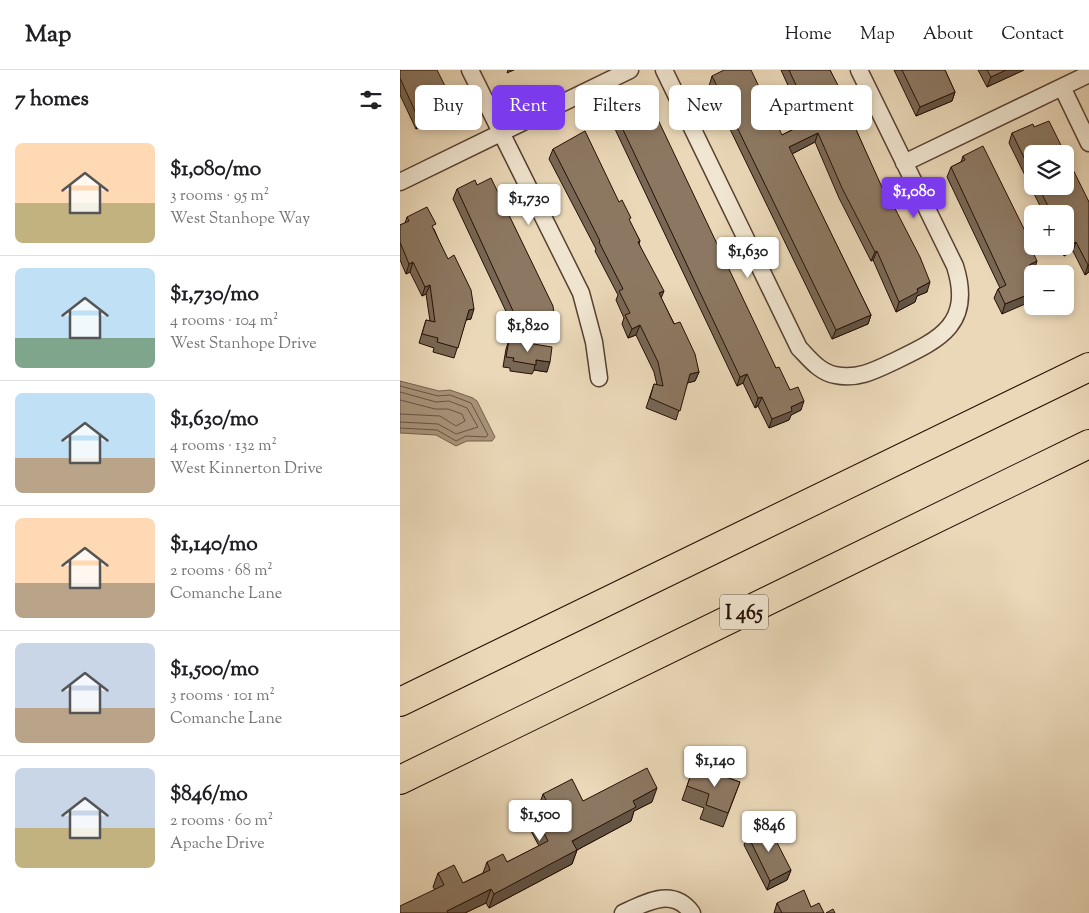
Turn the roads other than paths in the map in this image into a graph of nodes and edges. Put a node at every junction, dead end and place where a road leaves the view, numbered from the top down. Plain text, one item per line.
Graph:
1 (470, 70) edge
2 (630, 70) edge
3 (664, 70) edge
4 (859, 70) edge
5 (1089, 74) edge
6 (1062, 87) junction
7 (500, 133) junction
8 (1089, 143) edge
9 (904, 163) junction
10 (400, 182) edge
11 (1089, 367) edge
12 (599, 378) dead end
13 (1089, 444) edge
14 (400, 702) edge
15 (400, 780) edge
16 (624, 913) edge
17 (692, 913) edge

1 - 7 street
2 - 7 street
3 - 9 street
4 - 9 street
5 - 6 street
6 - 8 street
6 - 9 street
7 - 10 street
7 - 12 street
11 - 14 highway
13 - 15 highway, I 465
16 - 17 street

